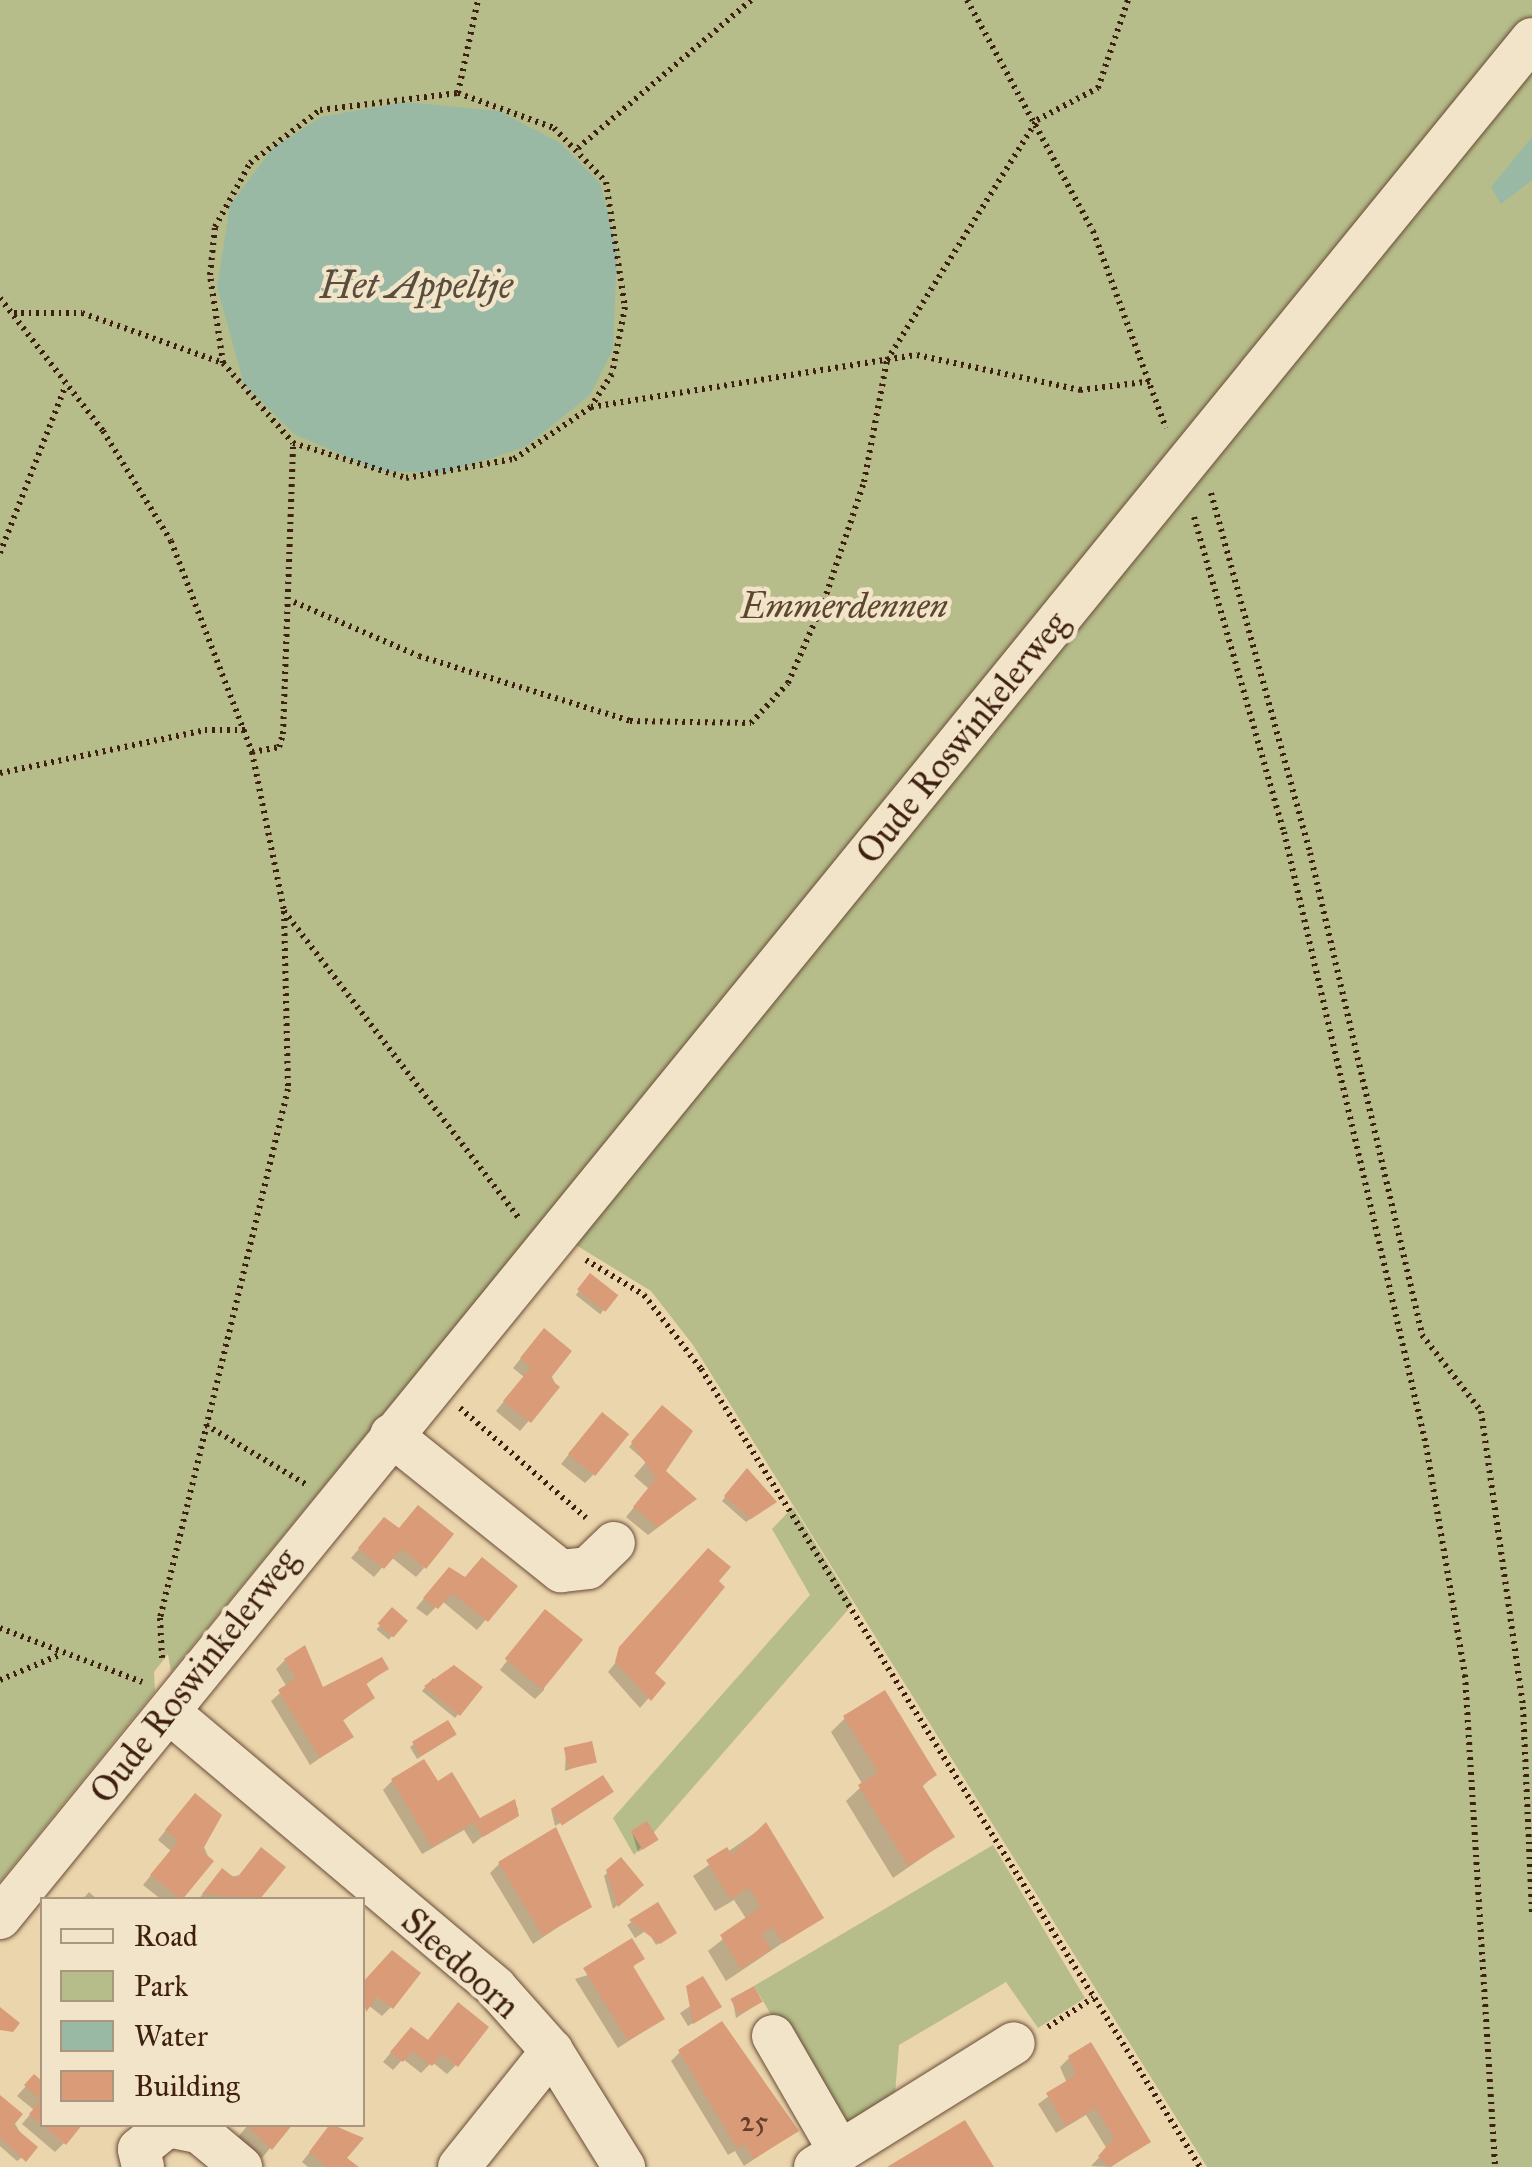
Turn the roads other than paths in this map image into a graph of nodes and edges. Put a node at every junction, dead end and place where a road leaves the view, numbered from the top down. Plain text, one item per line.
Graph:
1 (1532, 40) edge
2 (391, 1435) junction
3 (614, 1543) road end
4 (170, 1701) junction
5 (0, 1918) edge
6 (773, 2036) dead end
7 (1014, 2043) road end
8 (552, 2051) junction
9 (165, 2127) edge
10 (172, 2127) edge
11 (828, 2159) edge
12 (143, 2167) edge
13 (241, 2167) edge
14 (458, 2167) edge
15 (624, 2167) edge

1 - 2 street, Oude Roswinkelerweg
2 - 3 street
2 - 4 street, Oude Roswinkelerweg
4 - 5 street, Oude Roswinkelerweg
4 - 8 street, Sleedoorn
6 - 11 street
7 - 11 street
8 - 14 street
8 - 15 street, Sleedoorn
9 - 12 street
10 - 13 street

